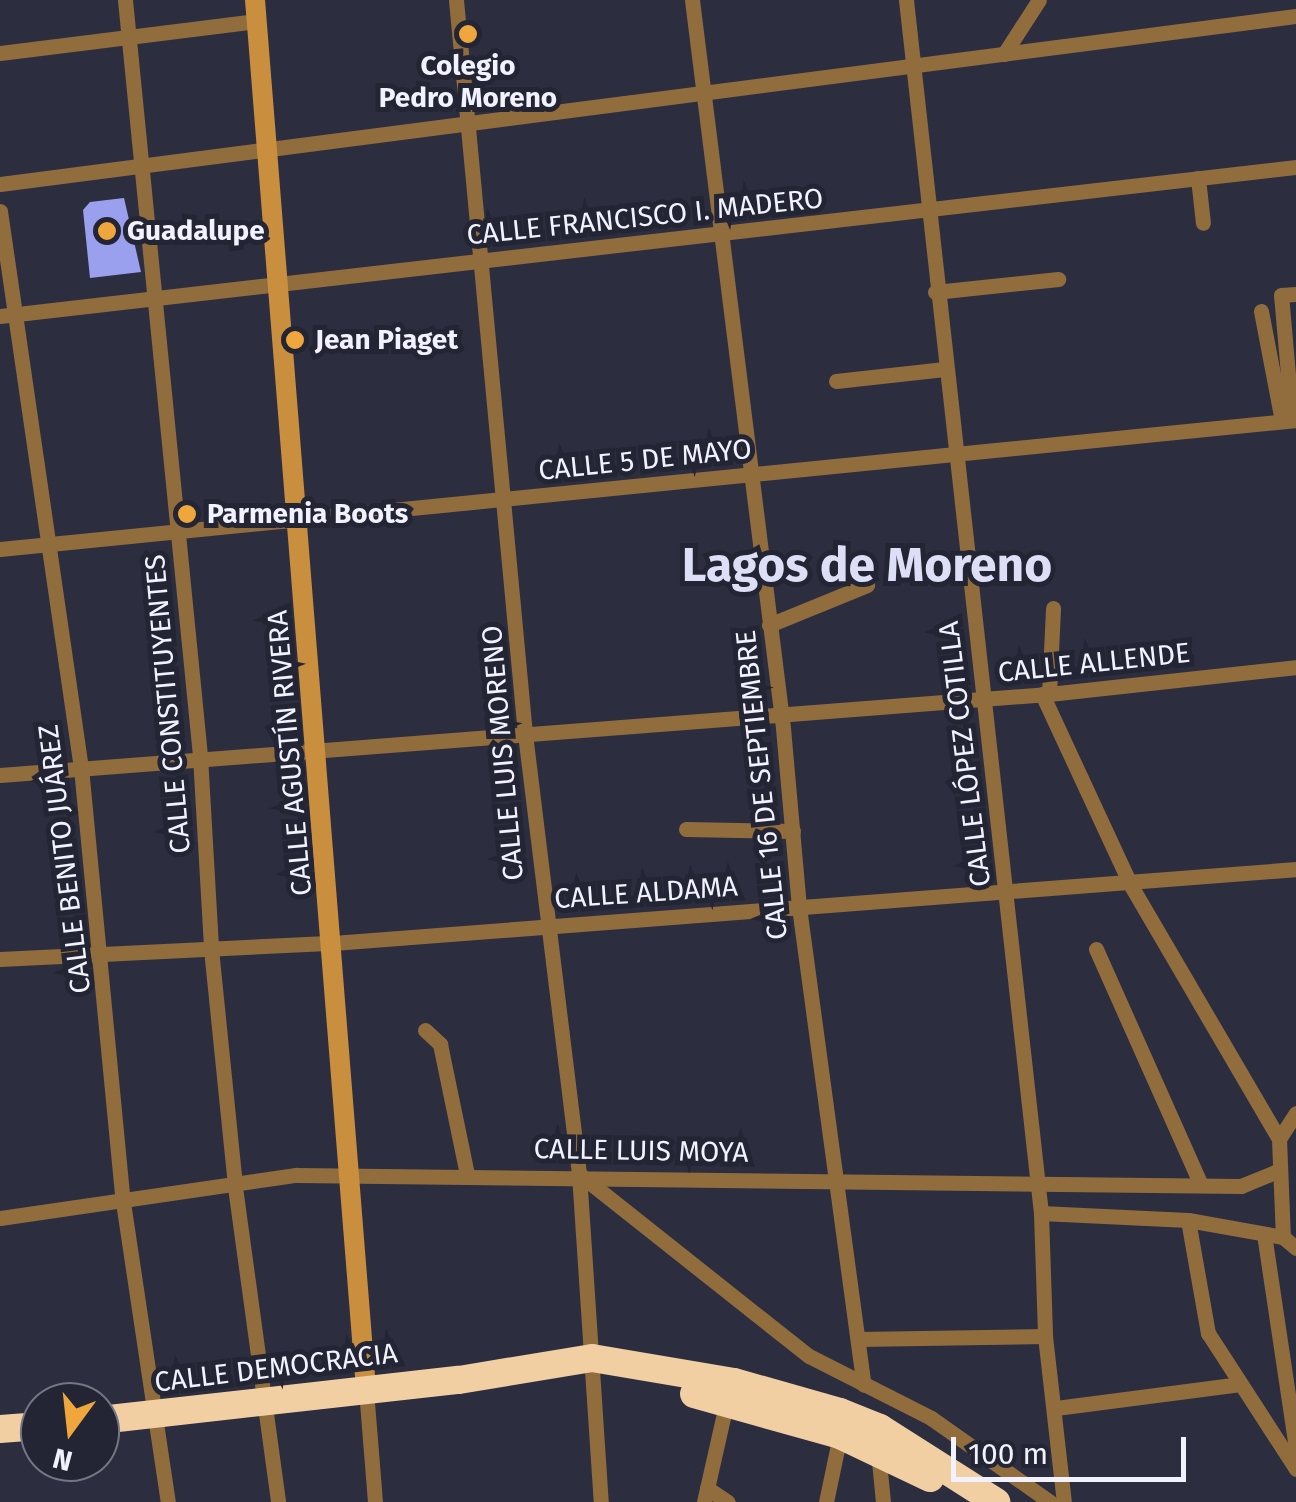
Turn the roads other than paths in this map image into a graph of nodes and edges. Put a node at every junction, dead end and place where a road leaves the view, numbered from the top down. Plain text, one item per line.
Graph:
1 (125, 0) edge
2 (456, 0) edge
3 (692, 0) edge
4 (906, 0) edge
5 (1039, 0) edge
6 (256, 11) edge
7 (1296, 16) edge
8 (128, 38) junction
9 (0, 53) edge
10 (1004, 54) junction
11 (912, 66) junction
12 (702, 92) junction
13 (463, 126) junction
14 (266, 150) junction
15 (140, 164) junction
16 (1296, 167) edge
17 (1198, 178) junction
18 (0, 184) edge
19 (926, 210) junction
20 (0, 211) edge
21 (1203, 223) dead end
22 (721, 233) junction
23 (485, 260) junction
24 (1058, 280) dead end
25 (278, 284) junction
26 (935, 292) junction
27 (1296, 294) edge
28 (152, 298) junction
29 (1261, 310) dead end
30 (8, 315) edge
31 (1290, 333) edge
32 (944, 369) junction
33 (836, 382) dead end
34 (1290, 420) edge
35 (954, 454) junction
36 (750, 474) junction
37 (506, 499) junction
38 (298, 520) junction
39 (178, 532) junction
40 (51, 544) junction
41 (0, 550) edge
42 (866, 584) dead end
43 (1052, 608) dead end
44 (769, 625) junction
45 (1296, 667) edge
46 (1046, 694) junction
47 (984, 698) junction
48 (781, 712) junction
49 (524, 734) junction
50 (317, 746) junction
51 (200, 756) junction
52 (81, 768) junction
53 (0, 775) edge
54 (686, 829) dead end
55 (793, 831) junction
56 (1296, 868) edge
57 (1130, 884) junction
58 (1007, 894) junction
59 (799, 907) junction
60 (545, 926) junction
61 (332, 943) junction
62 (210, 949) junction
63 (1096, 949) dead end
64 (103, 956) junction
65 (0, 959) edge
66 (425, 1030) dead end
67 (1296, 1113) edge
68 (1279, 1139) junction
69 (1280, 1170) junction
70 (347, 1174) junction
71 (467, 1174) junction
72 (579, 1174) junction
73 (839, 1180) junction
74 (1036, 1182) junction
75 (1201, 1185) junction
76 (234, 1187) junction
77 (124, 1202) junction
78 (1041, 1213) junction
79 (0, 1218) edge
80 (1188, 1220) junction
81 (1264, 1234) junction
82 (1283, 1237) junction
83 (1296, 1248) edge
84 (1045, 1336) junction
85 (858, 1339) junction
86 (593, 1368) junction
87 (1240, 1384) junction
88 (864, 1385) junction
89 (366, 1390) junction
90 (727, 1400) junction
91 (264, 1402) junction
92 (1056, 1408) junction
93 (156, 1415) junction
94 (120, 1418) edge
95 (840, 1435) junction
96 (1296, 1450) edge
97 (878, 1451) junction
98 (1296, 1469) edge
99 (706, 1495) edge
100 (168, 1502) edge
101 (278, 1502) edge
102 (375, 1502) edge
103 (601, 1502) edge
104 (728, 1502) edge
105 (826, 1502) edge
106 (883, 1502) edge
107 (964, 1502) edge
108 (996, 1502) edge
109 (1050, 1502) edge
110 (1064, 1502) edge

1 - 8 street, CALLE CONSTITUYENTES
2 - 13 street, CALLE LUIS MORENO
3 - 12 street, CALLE 16 DE SEPTIEMBRE
4 - 11 street, CALLE LÓPEZ COTILLA
5 - 10 street
6 - 8 street
6 - 14 main road, CALLE AGUSTÍN RIVERA
7 - 10 street
8 - 9 street
8 - 15 street, CALLE CONSTITUYENTES
10 - 11 street
11 - 12 street
11 - 19 street, CALLE LÓPEZ COTILLA
12 - 13 street
12 - 22 street, CALLE 16 DE SEPTIEMBRE
13 - 14 street
13 - 23 street, CALLE LUIS MORENO
14 - 15 street
14 - 25 main road, CALLE AGUSTÍN RIVERA
15 - 18 street
15 - 28 street, CALLE CONSTITUYENTES
16 - 17 street, CALLE FRANCISCO I. MADERO
17 - 19 street, CALLE FRANCISCO I. MADERO
17 - 21 street
19 - 22 street, CALLE FRANCISCO I. MADERO
19 - 26 street, CALLE LÓPEZ COTILLA
20 - 30 street, CALLE BENITO JUÁREZ
22 - 23 street, CALLE FRANCISCO I. MADERO
22 - 36 street, CALLE 16 DE SEPTIEMBRE
23 - 25 street, CALLE FRANCISCO I. MADERO
23 - 37 street, CALLE LUIS MORENO
24 - 26 street
25 - 28 street, CALLE FRANCISCO I. MADERO
25 - 38 main road, CALLE AGUSTÍN RIVERA
26 - 32 street, CALLE LÓPEZ COTILLA
27 - 31 street
28 - 30 street, CALLE FRANCISCO I. MADERO
28 - 39 street, CALLE CONSTITUYENTES
29 - 34 street
30 - 40 street, CALLE BENITO JUÁREZ
31 - 34 street
32 - 33 street
32 - 35 street, CALLE LÓPEZ COTILLA
34 - 35 street, CALLE 5 DE MAYO
35 - 36 street, CALLE 5 DE MAYO
35 - 47 street, CALLE LÓPEZ COTILLA
36 - 37 street, CALLE 5 DE MAYO
36 - 44 street, CALLE 16 DE SEPTIEMBRE
37 - 38 street, CALLE 5 DE MAYO
37 - 49 street, CALLE LUIS MORENO
38 - 39 street, CALLE 5 DE MAYO
38 - 50 main road, CALLE AGUSTÍN RIVERA
39 - 40 street, CALLE 5 DE MAYO
39 - 51 street, CALLE CONSTITUYENTES
40 - 41 street, CALLE 5 DE MAYO
40 - 52 street, CALLE BENITO JUÁREZ
42 - 44 street
43 - 46 street
44 - 48 street, CALLE 16 DE SEPTIEMBRE
45 - 46 street, CALLE ALLENDE
46 - 47 street, CALLE ALLENDE
46 - 57 street
47 - 48 street, CALLE ALLENDE
47 - 58 street, CALLE LÓPEZ COTILLA
48 - 49 street, CALLE ALLENDE
48 - 55 street, CALLE 16 DE SEPTIEMBRE
49 - 50 street, CALLE ALLENDE
49 - 60 street, CALLE LUIS MORENO
50 - 51 street, CALLE ALLENDE
50 - 61 main road, CALLE AGUSTÍN RIVERA
51 - 52 street, CALLE ALLENDE
51 - 62 street, CALLE CONSTITUYENTES
52 - 53 street, CALLE ALLENDE
52 - 64 street, CALLE BENITO JUÁREZ
54 - 55 street
55 - 59 street, CALLE 16 DE SEPTIEMBRE
56 - 57 street, CALLE ALDAMA
57 - 58 street, CALLE ALDAMA
57 - 68 street
58 - 59 street, CALLE ALDAMA
58 - 74 street, CALLE LÓPEZ COTILLA
59 - 60 street, CALLE ALDAMA
59 - 73 street, CALLE 16 DE SEPTIEMBRE
60 - 61 street, CALLE ALDAMA
60 - 72 street, CALLE LUIS MORENO
61 - 62 street, CALLE ALDAMA
61 - 70 main road, CALLE AGUSTÍN RIVERA
62 - 64 street, CALLE ALDAMA
62 - 76 street, CALLE CONSTITUYENTES
63 - 75 street
64 - 65 street, CALLE ALDAMA
64 - 77 street, CALLE BENITO JUÁREZ
66 - 71 street
67 - 68 street
68 - 69 street
69 - 75 street, CALLE LUIS MOYA
69 - 82 street
70 - 71 street, CALLE LUIS MOYA
70 - 76 street, CALLE LUIS MOYA
70 - 89 main road, CALLE AGUSTÍN RIVERA
71 - 72 street, CALLE LUIS MOYA
72 - 73 street, CALLE LUIS MOYA
72 - 86 street, CALLE LUIS MORENO
72 - 88 street
73 - 74 street, CALLE LUIS MOYA
73 - 85 street, CALLE 16 DE SEPTIEMBRE
74 - 75 street, CALLE LUIS MOYA
74 - 78 street, CALLE LÓPEZ COTILLA
76 - 77 street, CALLE LUIS MOYA
76 - 91 street, CALLE CONSTITUYENTES
77 - 79 street, CALLE LUIS MOYA
77 - 93 street, CALLE BENITO JUÁREZ
78 - 80 street
78 - 84 street, CALLE LÓPEZ COTILLA
80 - 81 street
80 - 87 street
81 - 82 street
81 - 96 street
82 - 83 street
84 - 85 street
84 - 92 street, CALLE LÓPEZ COTILLA
85 - 88 street, CALLE 16 DE SEPTIEMBRE
86 - 89 highway, CALLE DEMOCRACIA
86 - 90 highway, CALLE DEMOCRACIA
86 - 103 street, CALLE LUIS MORENO
86 - 108 highway, CALLE DEMOCRACIA
87 - 92 street
87 - 98 street
88 - 109 street
89 - 91 highway, CALLE DEMOCRACIA
89 - 102 street, CALLE AGUSTÍN RIVERA
90 - 95 highway, CALLE DEMOCRACIA
90 - 99 street
91 - 93 highway, CALLE DEMOCRACIA
91 - 101 street, CALLE CONSTITUYENTES
92 - 110 street, CALLE LÓPEZ COTILLA
93 - 94 highway, CALLE DEMOCRACIA
93 - 100 street, CALLE BENITO JUÁREZ
95 - 97 highway, CALLE DEMOCRACIA
95 - 105 street
97 - 106 street
97 - 107 highway, CALLE DEMOCRACIA
99 - 104 street

